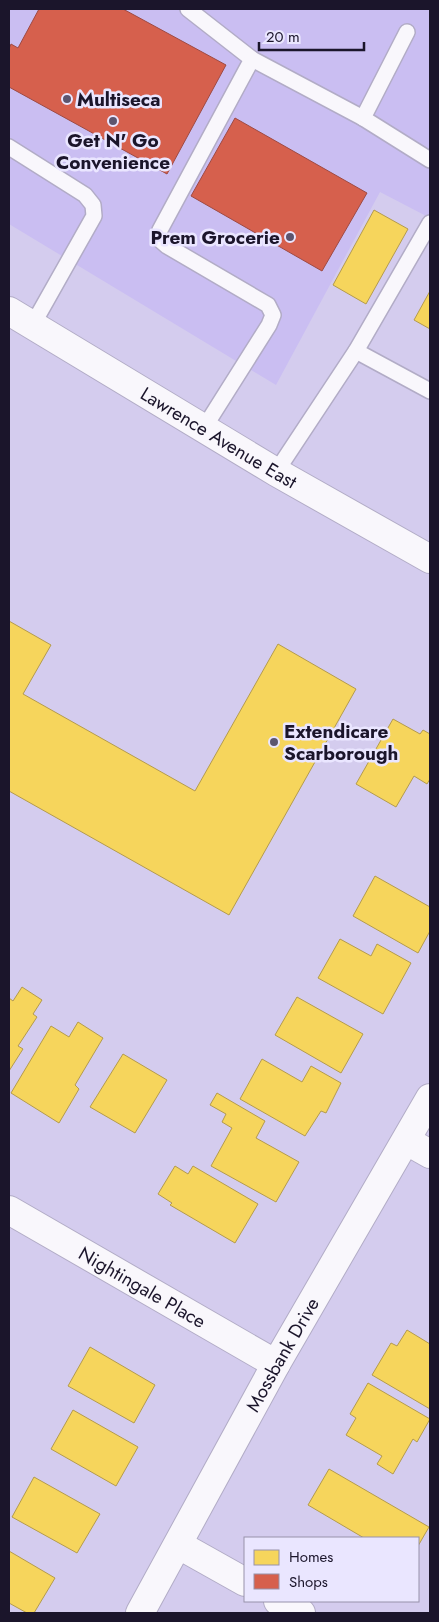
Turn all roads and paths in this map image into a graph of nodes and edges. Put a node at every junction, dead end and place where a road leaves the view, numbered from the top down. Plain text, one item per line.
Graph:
1 (188, 9) edge
2 (407, 32) dead end
3 (252, 59) junction
4 (363, 118) junction
5 (9, 147) edge
6 (430, 160) edge
7 (430, 223) edge
8 (9, 311) edge
9 (32, 326) junction
10 (356, 351) junction
11 (430, 391) edge
12 (204, 428) junction
13 (276, 472) junction
14 (430, 559) edge
15 (430, 1098) edge
16 (419, 1147) edge
17 (9, 1210) edge
18 (276, 1364) junction
19 (179, 1545) junction
20 (244, 1581) edge
21 (280, 1602) edge
22 (140, 1613) edge
23 (301, 1613) edge

1 - 3 lane
2 - 4 lane
3 - 4 lane
3 - 12 lane
4 - 6 lane
5 - 9 lane
7 - 10 lane
8 - 9 street, Lawrence Avenue East
9 - 12 street, Lawrence Avenue East
10 - 11 lane
10 - 13 lane
12 - 13 street, Lawrence Avenue East
13 - 14 street, Lawrence Avenue East
15 - 16 street, Mossbank Drive
16 - 18 street, Mossbank Drive
17 - 18 street, Nightingale Place
18 - 19 street, Mossbank Drive
19 - 20 street
19 - 22 street, Mossbank Drive
21 - 23 street

